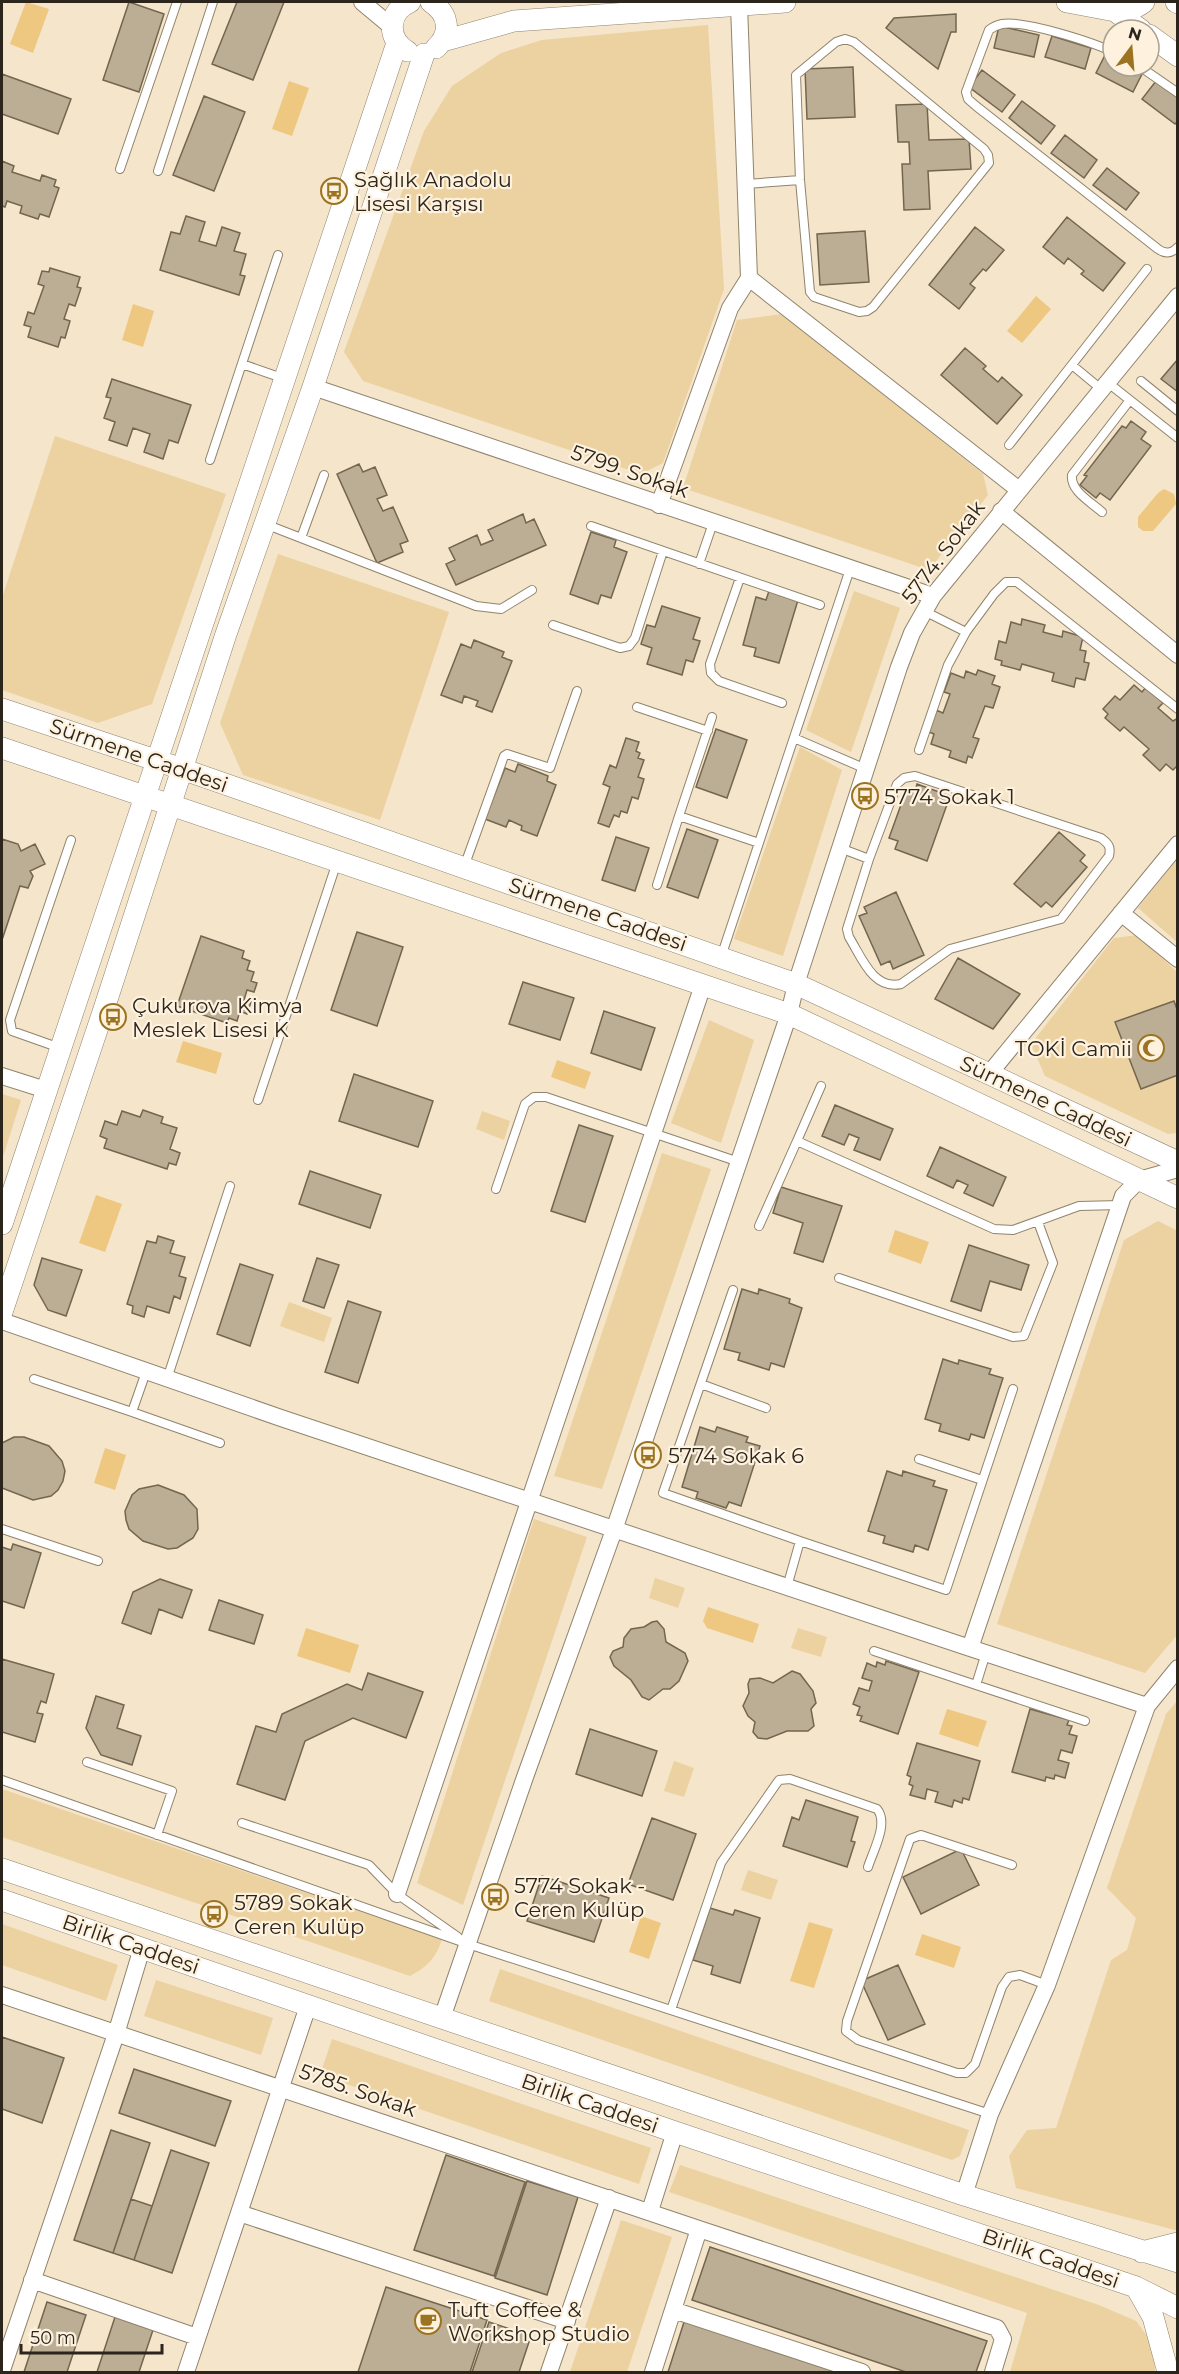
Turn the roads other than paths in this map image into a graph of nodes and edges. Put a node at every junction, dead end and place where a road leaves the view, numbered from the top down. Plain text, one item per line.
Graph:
1 (177, 2) edge
2 (213, 2) edge
3 (362, 2) edge
4 (410, 2) edge
5 (431, 2) edge
6 (785, 2) edge
7 (1067, 2) edge
8 (1144, 2) edge
9 (739, 5) junction
10 (1105, 7) edge
11 (1122, 18) edge
12 (395, 35) junction
13 (443, 41) junction
14 (1161, 44) edge
15 (1101, 46) edge
16 (424, 54) junction
17 (1178, 56) edge
18 (1156, 78) edge
19 (1178, 93) edge
20 (120, 169) dead end
21 (158, 171) dead end
22 (800, 180) junction
23 (746, 184) junction
24 (1178, 247) edge
25 (278, 255) dead end
26 (1147, 269) dead end
27 (749, 278) junction
28 (1178, 297) edge
29 (242, 364) junction
30 (1072, 365) junction
31 (286, 379) junction
32 (1141, 381) dead end
33 (1104, 385) junction
34 (313, 387) junction
35 (1130, 400) junction
36 (1178, 411) edge
37 (1178, 438) edge
38 (1009, 445) dead end
39 (210, 460) dead end
40 (324, 475) dead end
41 (1019, 490) junction
42 (660, 505) junction
43 (1001, 511) junction
44 (1102, 512) dead end
45 (713, 523) junction
46 (265, 524) junction
47 (591, 526) dead end
48 (302, 538) junction
49 (663, 551) junction
50 (699, 564) junction
51 (850, 569) junction
52 (740, 578) junction
53 (532, 590) dead end
54 (933, 596) junction
55 (820, 605) dead end
56 (924, 611) junction
57 (553, 625) dead end
58 (966, 632) junction
59 (1178, 655) edge
60 (577, 691) dead end
61 (782, 703) dead end
62 (637, 707) dead end
63 (2, 709) edge
64 (1178, 709) edge
65 (712, 717) dead end
66 (708, 731) junction
67 (794, 738) junction
68 (2, 748) edge
69 (919, 750) dead end
70 (156, 761) junction
71 (182, 769) junction
72 (866, 769) junction
73 (144, 796) junction
74 (170, 805) junction
75 (679, 816) junction
76 (71, 840) dead end
77 (759, 843) junction
78 (1178, 844) edge
79 (840, 848) junction
80 (869, 859) junction
81 (337, 862) junction
82 (464, 868) junction
83 (657, 885) dead end
84 (1121, 913) junction
85 (721, 957) junction
86 (1178, 959) edge
87 (796, 984) junction
88 (703, 985) junction
89 (789, 1014) junction
90 (60, 1048) junction
91 (989, 1074) junction
92 (2, 1076) edge
93 (821, 1086) dead end
94 (46, 1090) junction
95 (258, 1100) dead end
96 (654, 1134) junction
97 (797, 1141) junction
98 (739, 1162) junction
99 (1178, 1162) edge
100 (1178, 1169) edge
101 (1139, 1180) junction
102 (230, 1186) dead end
103 (496, 1189) dead end
104 (1178, 1198) edge
105 (1120, 1205) junction
106 (1038, 1222) junction
107 (2, 1224) edge
108 (759, 1226) dead end
109 (839, 1278) dead end
110 (734, 1290) dead end
111 (2, 1312) edge
112 (2, 1321) edge
113 (146, 1372) junction
114 (34, 1379) dead end
115 (167, 1379) junction
116 (701, 1384) junction
117 (1013, 1389) dead end
118 (766, 1407) dead end
119 (132, 1412) junction
120 (220, 1443) dead end
121 (919, 1459) dead end
122 (982, 1480) junction
123 (529, 1502) junction
124 (2, 1529) edge
125 (614, 1530) junction
126 (800, 1541) junction
127 (98, 1561) dead end
128 (787, 1587) junction
129 (874, 1651) dead end
130 (978, 1651) junction
131 (1178, 1668) edge
132 (976, 1684) junction
133 (1147, 1706) junction
134 (1086, 1721) dead end
135 (87, 1762) dead end
136 (2, 1780) edge
137 (242, 1823) dead end
138 (157, 1835) junction
139 (1012, 1865) dead end
140 (868, 1867) dead end
141 (2, 1869) edge
142 (397, 1894) junction
143 (2, 1900) edge
144 (468, 1944) junction
145 (142, 1948) junction
146 (1047, 1985) junction
147 (2, 1995) edge
148 (308, 2006) junction
149 (671, 2010) junction
150 (442, 2019) junction
151 (116, 2034) junction
152 (282, 2088) junction
153 (990, 2114) junction
154 (675, 2132) junction
155 (964, 2195) junction
156 (609, 2198) junction
157 (650, 2211) junction
158 (239, 2213) junction
159 (699, 2229) junction
160 (1178, 2243) edge
161 (1141, 2252) junction
162 (1178, 2262) edge
163 (32, 2280) junction
164 (1136, 2287) junction
165 (1178, 2308) edge
166 (673, 2310) junction
167 (567, 2321) junction
168 (197, 2337) junction
169 (2, 2370) edge
170 (186, 2373) edge
171 (549, 2373) edge
172 (653, 2373) edge
173 (862, 2373) edge
174 (993, 2373) edge
175 (1168, 2373) edge

1 - 20 lane
2 - 21 lane
3 - 12 street
4 - 12 street
5 - 13 street
6 - 9 street
7 - 10 street
8 - 10 street
9 - 13 street
9 - 23 street
10 - 11 street
12 - 16 street
12 - 31 street
13 - 16 street
14 - 17 street
15 - 24 lane
16 - 34 street
18 - 19 lane
22 - 22 lane
22 - 23 lane
23 - 27 street
25 - 29 lane
26 - 30 lane
27 - 41 street
27 - 42 street
28 - 33 street, 5774. Sokak
29 - 31 lane
29 - 39 lane
30 - 33 lane
30 - 38 lane
31 - 70 street
32 - 36 lane
33 - 35 lane
33 - 41 street, 5774. Sokak
34 - 42 street, 5799. Sokak
34 - 46 street
35 - 37 lane
35 - 44 lane
40 - 48 lane
41 - 43 street, 5774. Sokak
42 - 45 street, 5799. Sokak
43 - 54 street, 5774. Sokak
43 - 59 street
45 - 50 lane
45 - 51 street, 5799. Sokak
46 - 48 lane
46 - 71 street
47 - 49 lane
48 - 53 lane
49 - 50 lane
49 - 57 lane
50 - 52 lane
51 - 54 street, 5799. Sokak
51 - 67 lane
52 - 55 lane
52 - 61 lane
54 - 56 street, 5774. Sokak
56 - 58 lane
56 - 72 street, 5774. Sokak
58 - 64 lane
58 - 69 lane
60 - 82 lane
62 - 66 lane
63 - 70 street, Sürmene Caddesi
65 - 66 lane
66 - 75 lane
67 - 72 lane
67 - 77 lane
68 - 73 street, Sürmene Caddesi
70 - 71 street, Sürmene Caddesi
70 - 73 street
71 - 74 street
71 - 82 street, Sürmene Caddesi
72 - 79 street, 5774. Sokak
73 - 74 street, Sürmene Caddesi
73 - 90 street
74 - 81 street, Sürmene Caddesi
74 - 111 street
75 - 77 lane
75 - 83 lane
76 - 90 lane
77 - 85 lane
78 - 84 street
79 - 80 lane
79 - 87 street, 5774. Sokak
80 - 80 lane
81 - 88 street, Sürmene Caddesi
81 - 95 lane
82 - 85 street, Sürmene Caddesi
84 - 86 street
84 - 91 street
85 - 87 street, Sürmene Caddesi
87 - 89 street, 5774. Sokak
87 - 91 street, Sürmene Caddesi
88 - 89 street, Sürmene Caddesi
88 - 96 street
89 - 98 street, 5774. Sokak
89 - 101 street, Sürmene Caddesi
90 - 94 street
91 - 99 street, Sürmene Caddesi
92 - 94 street
93 - 97 lane
94 - 107 street
96 - 98 lane
96 - 103 lane
96 - 123 street
97 - 106 lane
97 - 108 lane
98 - 125 street, 5774. Sokak
100 - 101 street
101 - 104 street, Sürmene Caddesi
101 - 105 street
102 - 115 lane
105 - 106 lane
105 - 130 street
106 - 109 lane
110 - 116 lane
112 - 113 street
113 - 115 street
113 - 119 lane
114 - 119 lane
115 - 123 street
116 - 118 lane
116 - 126 lane
117 - 122 lane
119 - 120 lane
121 - 122 lane
122 - 126 lane
123 - 125 street
123 - 142 street
124 - 127 lane
125 - 128 street
125 - 144 street, 5774. Sokak
126 - 128 lane
128 - 130 street
129 - 132 lane
130 - 132 lane
130 - 133 street
131 - 133 street
132 - 134 lane
133 - 146 street
135 - 138 lane
136 - 138 lane
137 - 142 lane
138 - 144 lane
139 - 146 lane
140 - 149 lane
141 - 150 street, Birlik Caddesi
142 - 144 lane
143 - 145 street, Birlik Caddesi
144 - 149 lane
144 - 150 street, 5774. Sokak
145 - 148 street, Birlik Caddesi
145 - 151 street
146 - 153 street
147 - 151 street, 5785. Sokak
148 - 152 street
148 - 154 street, Birlik Caddesi
149 - 153 lane
150 - 155 street, Birlik Caddesi
151 - 152 street, 5785. Sokak
151 - 163 street
152 - 156 street, 5785. Sokak
152 - 158 street
153 - 155 street
154 - 157 street
154 - 164 street, Birlik Caddesi
155 - 161 street, Birlik Caddesi
156 - 157 street, 5785. Sokak
156 - 167 street
157 - 159 street, 5785. Sokak
158 - 167 street
158 - 168 street
159 - 166 street
159 - 174 street, 5785. Sokak
160 - 161 street
161 - 162 street, Birlik Caddesi
163 - 168 street
163 - 169 street
164 - 165 street, Birlik Caddesi
164 - 175 street
166 - 172 street
166 - 173 street
167 - 171 street
168 - 170 street

